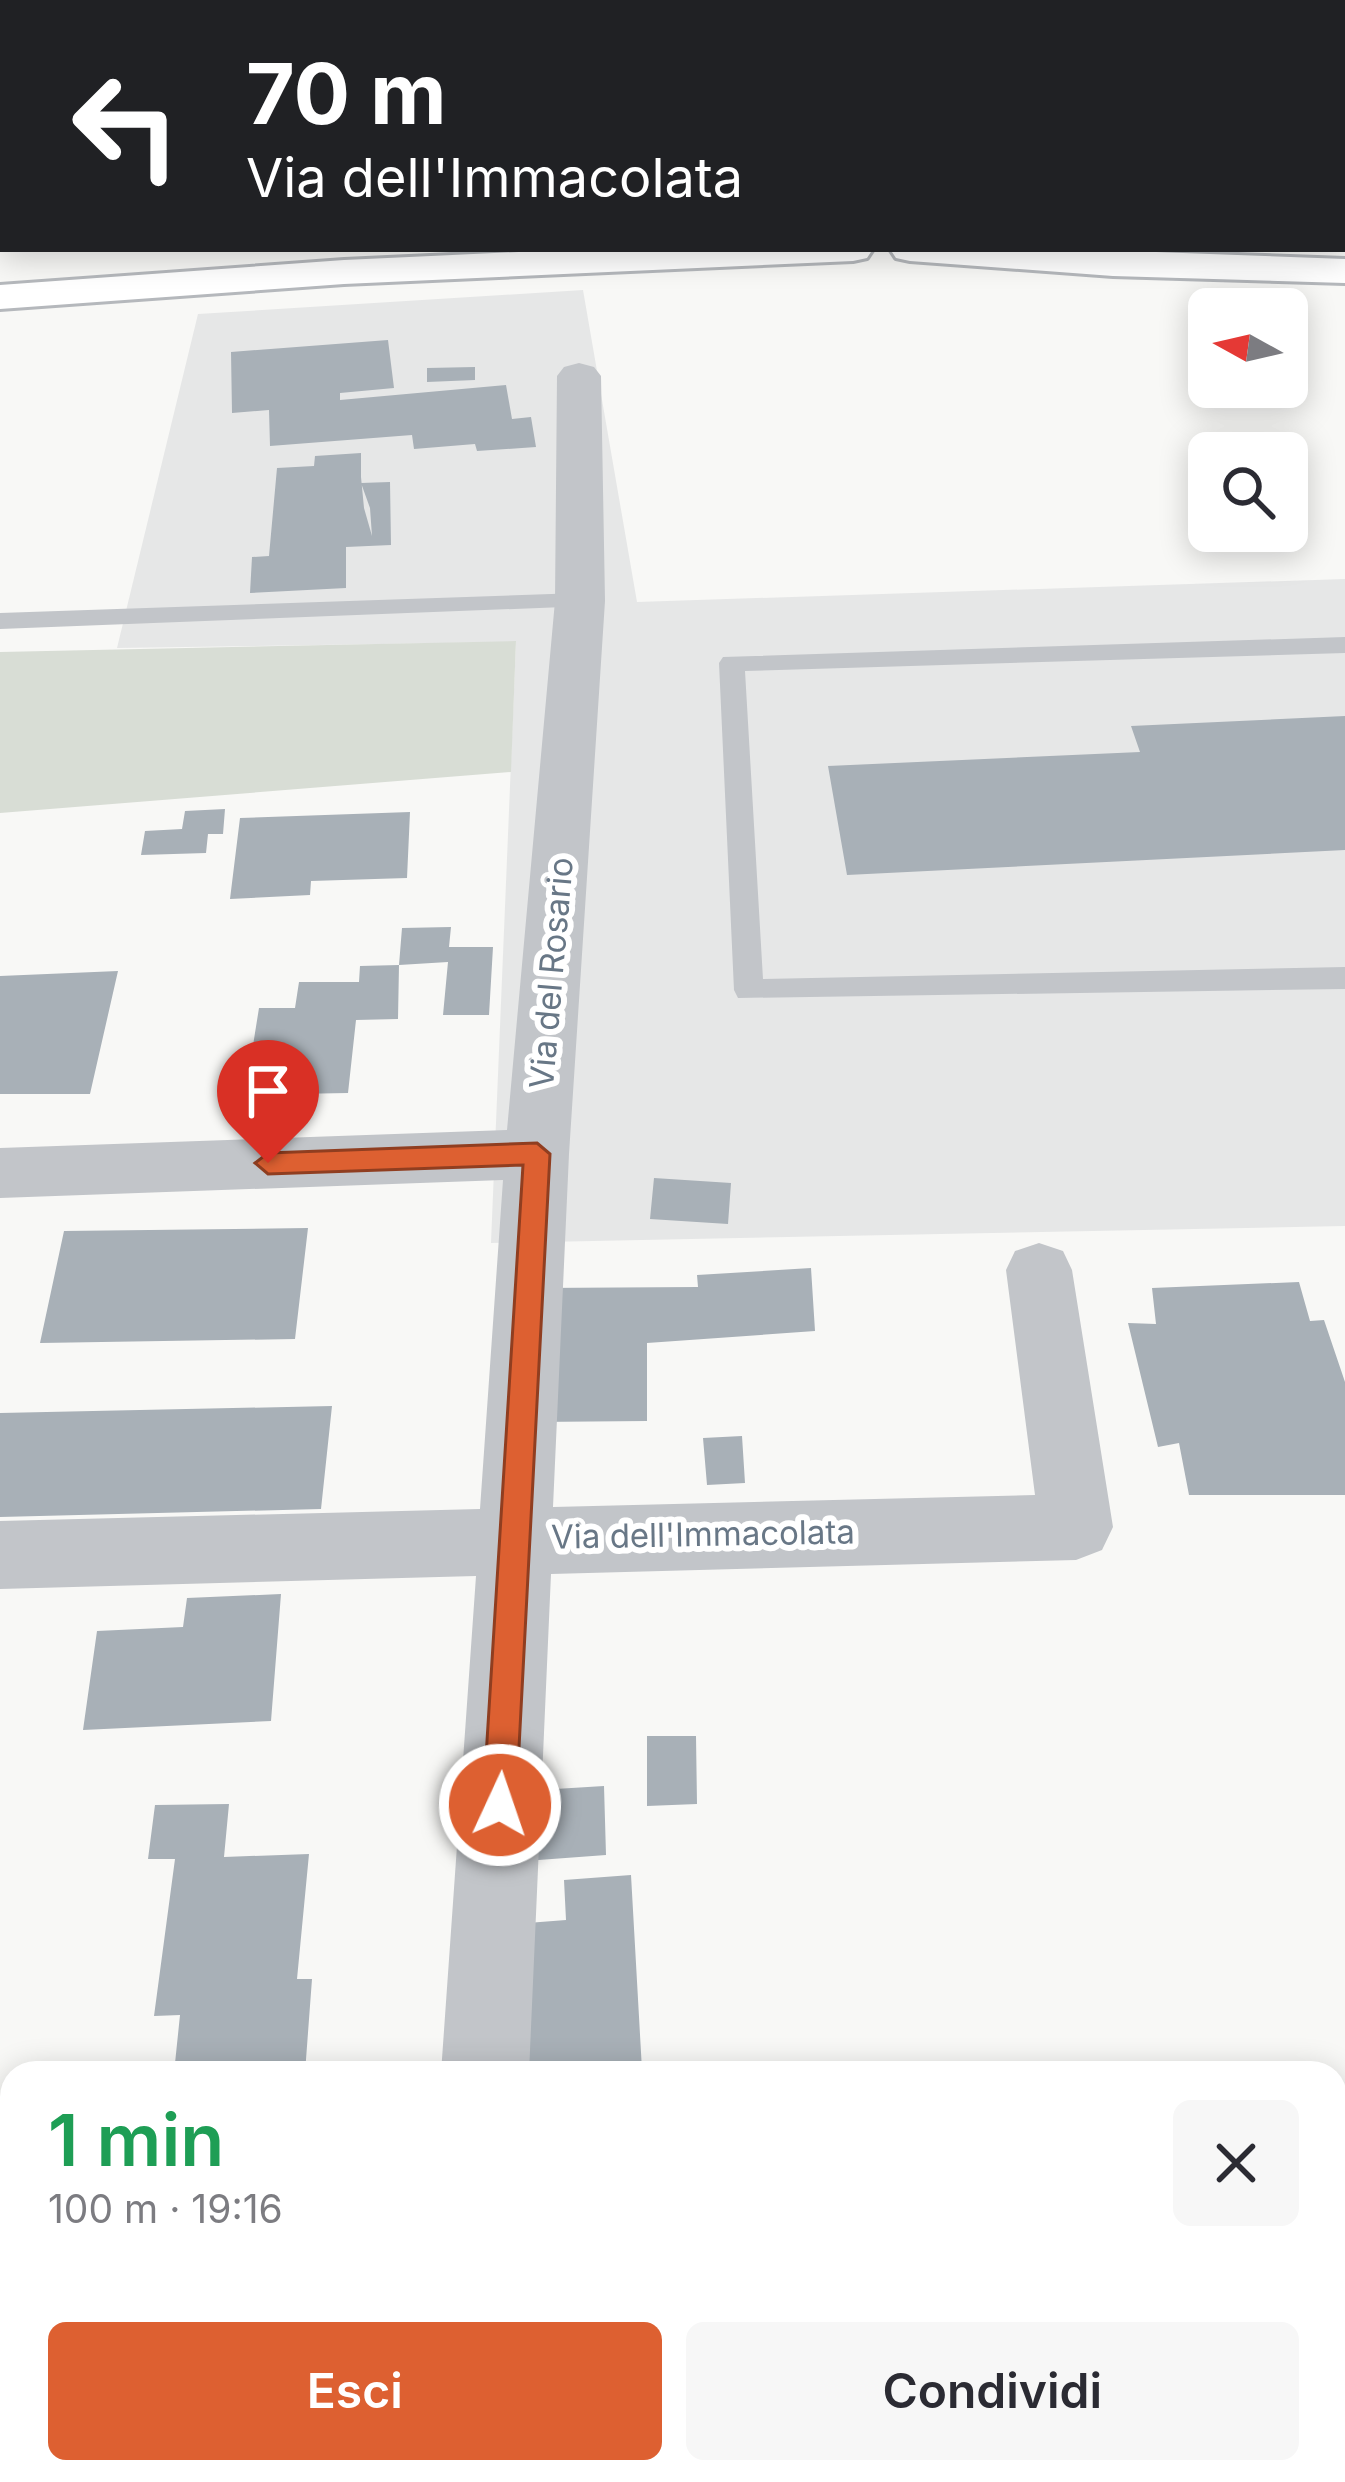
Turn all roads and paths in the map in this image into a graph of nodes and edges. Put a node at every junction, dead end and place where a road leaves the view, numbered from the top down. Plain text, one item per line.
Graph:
1 (787, 252) edge
2 (951, 252) edge
3 (1345, 271) edge
4 (0, 297) edge
5 (579, 376) dead end
6 (580, 601) junction
7 (0, 621) edge
8 (1345, 645) edge
9 (1345, 978) edge
10 (537, 1154) junction
11 (0, 1173) edge
12 (1039, 1270) dead end
13 (515, 1538) junction
14 (0, 1555) edge
15 (485, 2061) edge

1 - 4 highway
2 - 3 highway
5 - 6 street, Via del Rosario
6 - 7 lane
6 - 10 street, Via del Rosario
8 - 9 lane
10 - 11 street
10 - 13 street, Via del Rosario
12 - 13 street, Via dell'Immacolata
13 - 14 street, Via dell'Immacolata
13 - 15 street, Via del Rosario

